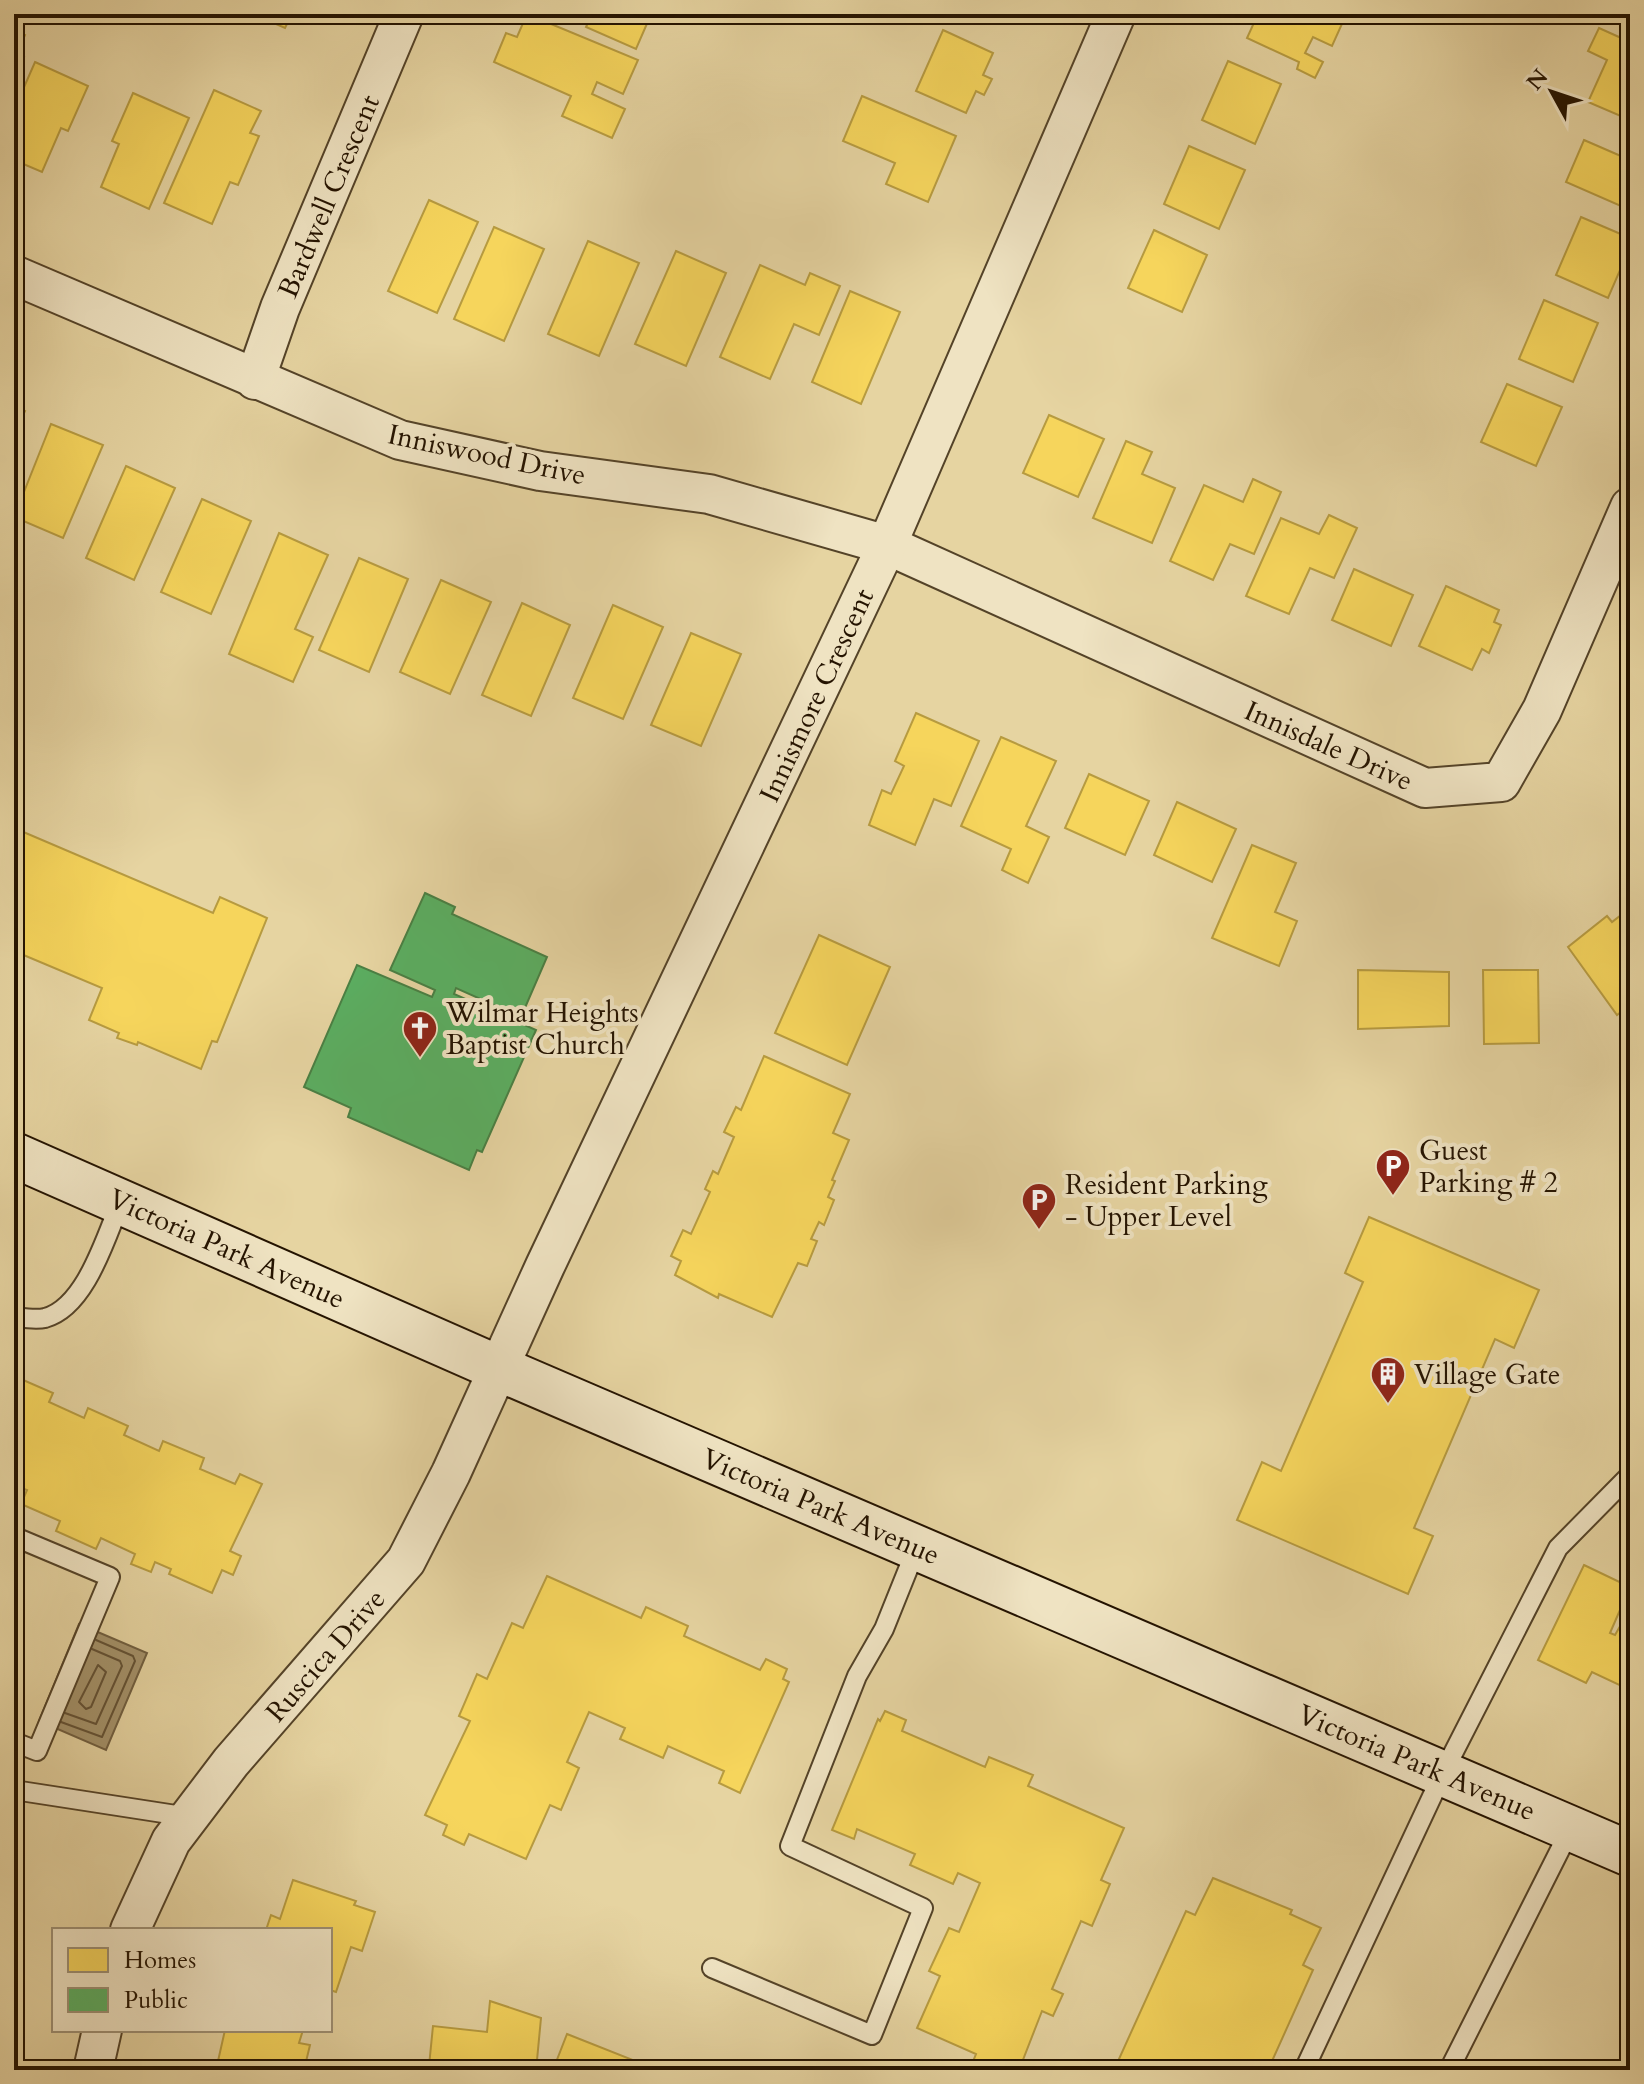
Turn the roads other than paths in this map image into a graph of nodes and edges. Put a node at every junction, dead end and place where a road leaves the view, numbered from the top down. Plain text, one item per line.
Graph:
1 (404, 14) edge
2 (1116, 14) edge
3 (14, 275) edge
4 (255, 380) junction
5 (1630, 507) edge
6 (887, 545) junction
7 (14, 1155) edge
8 (121, 1201) junction
9 (14, 1317) edge
10 (500, 1369) junction
11 (1630, 1475) edge
12 (14, 1540) edge
13 (917, 1547) junction
14 (14, 1742) edge
15 (1443, 1773) junction
16 (14, 1790) edge
17 (189, 1817) junction
18 (1571, 1828) junction
19 (1630, 1854) edge
20 (131, 1928) edge
21 (712, 1968) dead end
22 (102, 2032) edge
23 (93, 2070) edge
24 (1304, 2070) edge
25 (1449, 2070) edge

1 - 4 street, Bardwell Crescent
2 - 6 street, Innismore Crescent
3 - 4 street, Inniswood Drive
4 - 6 street, Inniswood Drive
5 - 6 street, Innisdale Drive
6 - 10 street, Innismore Crescent
7 - 8 main road, Victoria Park Avenue
8 - 9 lane
8 - 10 main road, Victoria Park Avenue
10 - 13 main road, Victoria Park Avenue
10 - 17 street, Ruscica Drive
11 - 15 lane
12 - 14 lane
13 - 15 main road, Victoria Park Avenue
13 - 21 lane
15 - 18 main road, Victoria Park Avenue
15 - 24 lane
16 - 17 lane
17 - 20 street, Ruscica Drive
18 - 19 main road, Victoria Park Avenue
18 - 25 lane
22 - 23 street

